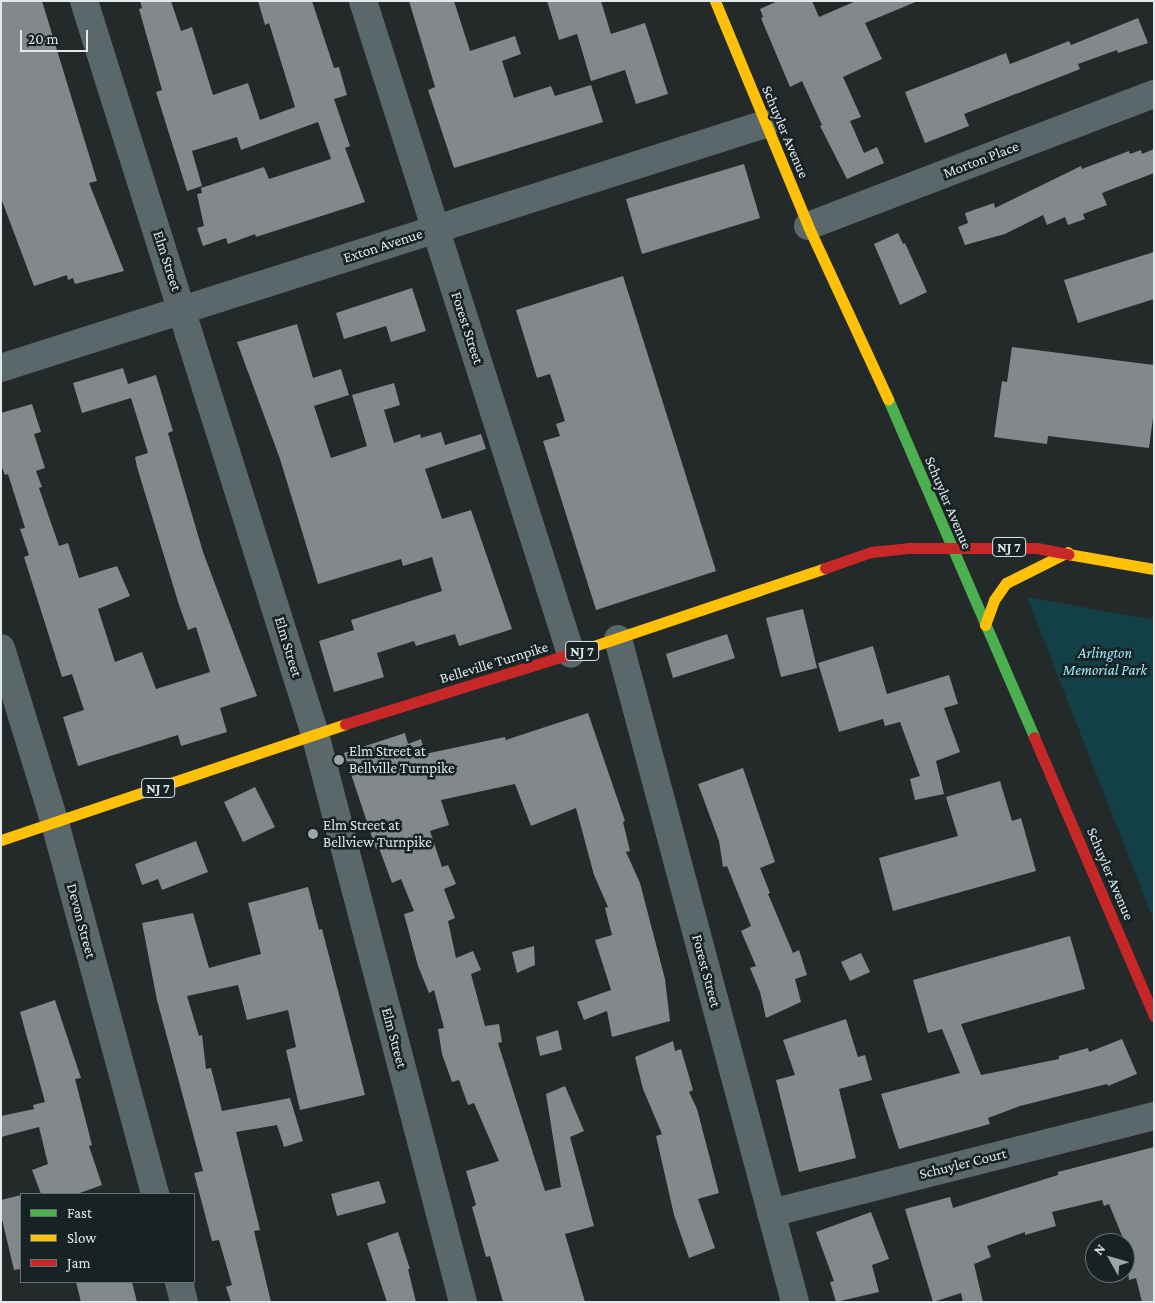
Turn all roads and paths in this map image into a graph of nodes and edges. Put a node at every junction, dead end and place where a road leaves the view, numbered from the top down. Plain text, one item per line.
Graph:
1 (84, 1) edge
2 (363, 1) edge
3 (715, 1) edge
4 (1154, 94) edge
5 (765, 124) junction
6 (808, 226) junction
7 (435, 229) junction
8 (184, 312) junction
9 (1, 368) edge
10 (950, 547) junction
11 (1068, 552) junction
12 (1119, 562) junction
13 (1154, 569) edge
14 (1154, 579) edge
15 (985, 626) junction
16 (618, 640) junction
17 (1, 648) edge
18 (571, 654) junction
19 (315, 734) junction
20 (55, 823) junction
21 (1, 840) edge
22 (1154, 1016) edge
23 (1154, 1116) edge
24 (155, 1193) edge
25 (771, 1213) junction
26 (179, 1283) edge
27 (184, 1302) edge
28 (463, 1302) edge
29 (795, 1302) edge

1 - 8 street, Elm Street
2 - 7 street, Forest Street
3 - 5 main road, Schuyler Avenue
4 - 6 street, Morton Place
5 - 6 main road, Schuyler Avenue
5 - 7 street, Exton Avenue
6 - 10 main road, Schuyler Avenue
7 - 8 street, Exton Avenue
7 - 18 street, Forest Street
8 - 9 street, Exton Avenue
8 - 19 street, Elm Street
10 - 11 main road, Belleville Turnpike / NJ 7
10 - 15 main road, Schuyler Avenue
10 - 16 main road, Belleville Turnpike / NJ 7
11 - 12 main road, Belleville Turnpike / NJ 7
11 - 15 main road
12 - 13 main road, Belleville Turnpike / NJ 7
12 - 14 main road, Belleville Turnpike / NJ 7
15 - 22 main road, Schuyler Avenue
16 - 18 main road, Belleville Turnpike / NJ 7
16 - 25 street, Forest Street
17 - 20 street, Devon Street
18 - 19 main road, Belleville Turnpike / NJ 7
19 - 20 main road, Belleville Turnpike / NJ 7
19 - 28 street, Elm Street
20 - 21 main road, Belleville Turnpike / NJ 7
20 - 24 street, Devon Street
23 - 25 street, Schuyler Court
25 - 29 street, Forest Street
26 - 27 street

